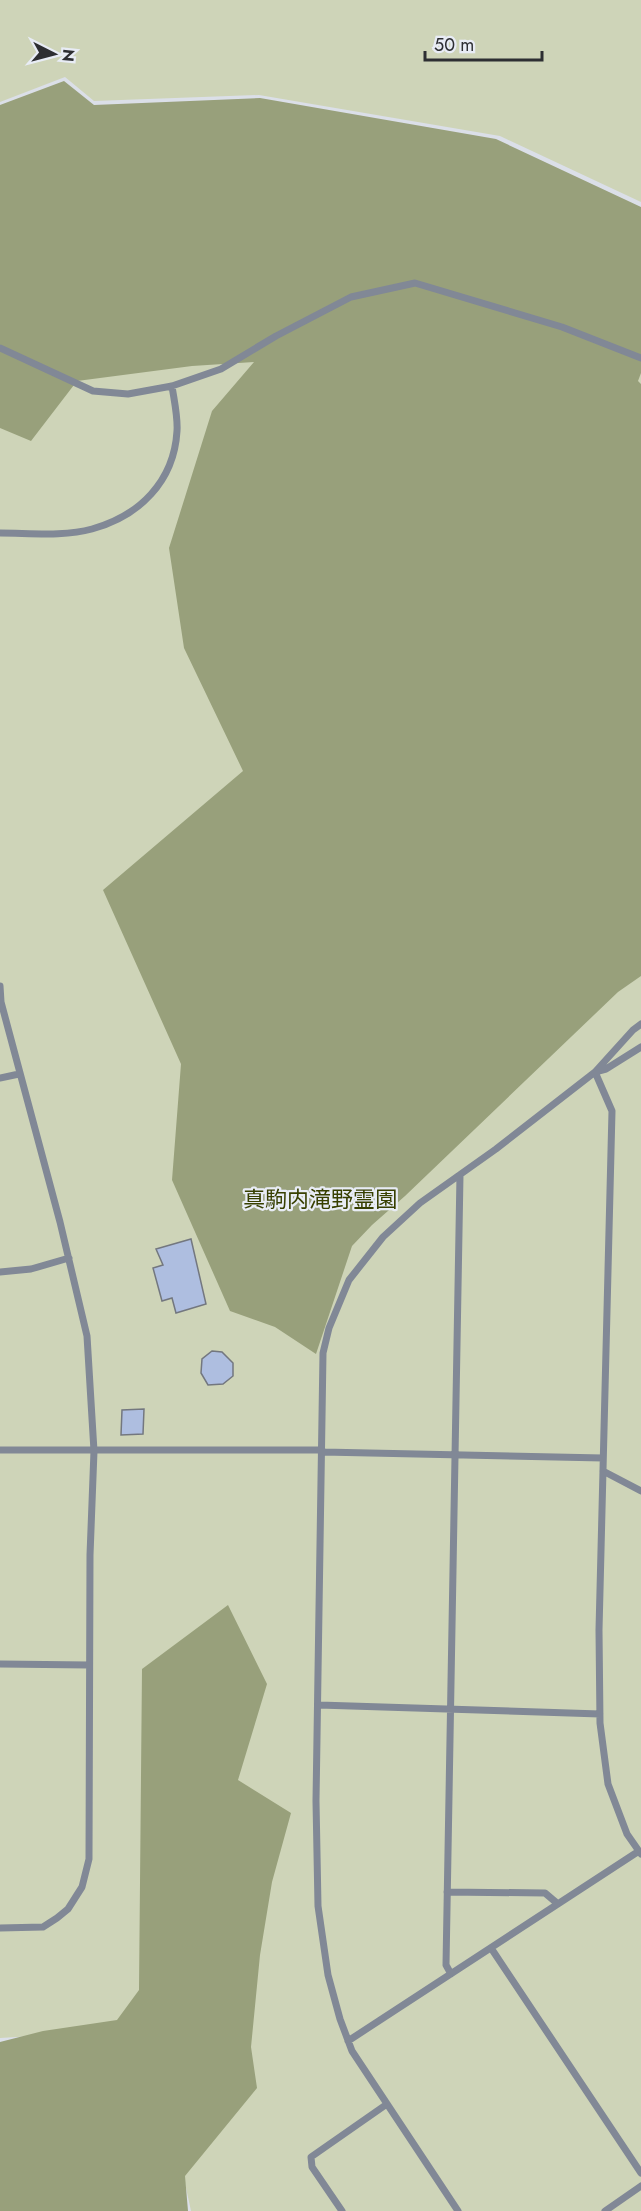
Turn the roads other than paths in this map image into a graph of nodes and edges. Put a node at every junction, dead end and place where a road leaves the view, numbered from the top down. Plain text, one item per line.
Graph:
1 (0, 348) edge
2 (641, 358) edge
3 (172, 386) junction
4 (0, 533) edge
5 (0, 986) edge
6 (641, 1024) edge
7 (641, 1047) edge
8 (595, 1072) junction
9 (19, 1074) junction
10 (0, 1078) edge
11 (460, 1175) junction
12 (69, 1258) junction
13 (0, 1272) edge
14 (0, 1450) edge
15 (94, 1451) junction
16 (322, 1451) junction
17 (455, 1455) junction
18 (603, 1458) junction
19 (603, 1471) junction
20 (641, 1491) edge
21 (0, 1664) edge
22 (89, 1665) junction
23 (319, 1705) junction
24 (450, 1710) junction
25 (600, 1714) junction
26 (640, 1853) edge
27 (447, 1892) junction
28 (558, 1904) junction
29 (0, 1928) edge
30 (491, 1948) junction
31 (451, 1974) junction
32 (348, 2041) junction
33 (387, 2104) junction
34 (641, 2173) edge
35 (641, 2186) edge
36 (342, 2211) edge
37 (458, 2211) edge
38 (605, 2211) edge

1 - 3 lane
2 - 3 lane
3 - 4 lane
5 - 9 lane
6 - 8 lane
7 - 8 lane
8 - 11 lane
8 - 18 lane
9 - 10 lane
9 - 12 lane
11 - 16 lane
11 - 17 lane
12 - 13 lane
12 - 15 lane
14 - 15 lane
15 - 16 lane
15 - 22 lane
16 - 17 lane
16 - 23 lane
17 - 18 lane
17 - 24 lane
18 - 19 lane
19 - 20 lane
19 - 25 lane
21 - 22 lane
22 - 29 lane
23 - 24 lane
23 - 32 lane
24 - 25 lane
24 - 27 lane
25 - 26 lane
26 - 28 lane
27 - 28 lane
27 - 31 lane
28 - 30 lane
30 - 31 lane
30 - 34 lane
31 - 32 lane
32 - 33 lane
33 - 36 lane
33 - 37 lane
35 - 38 lane

